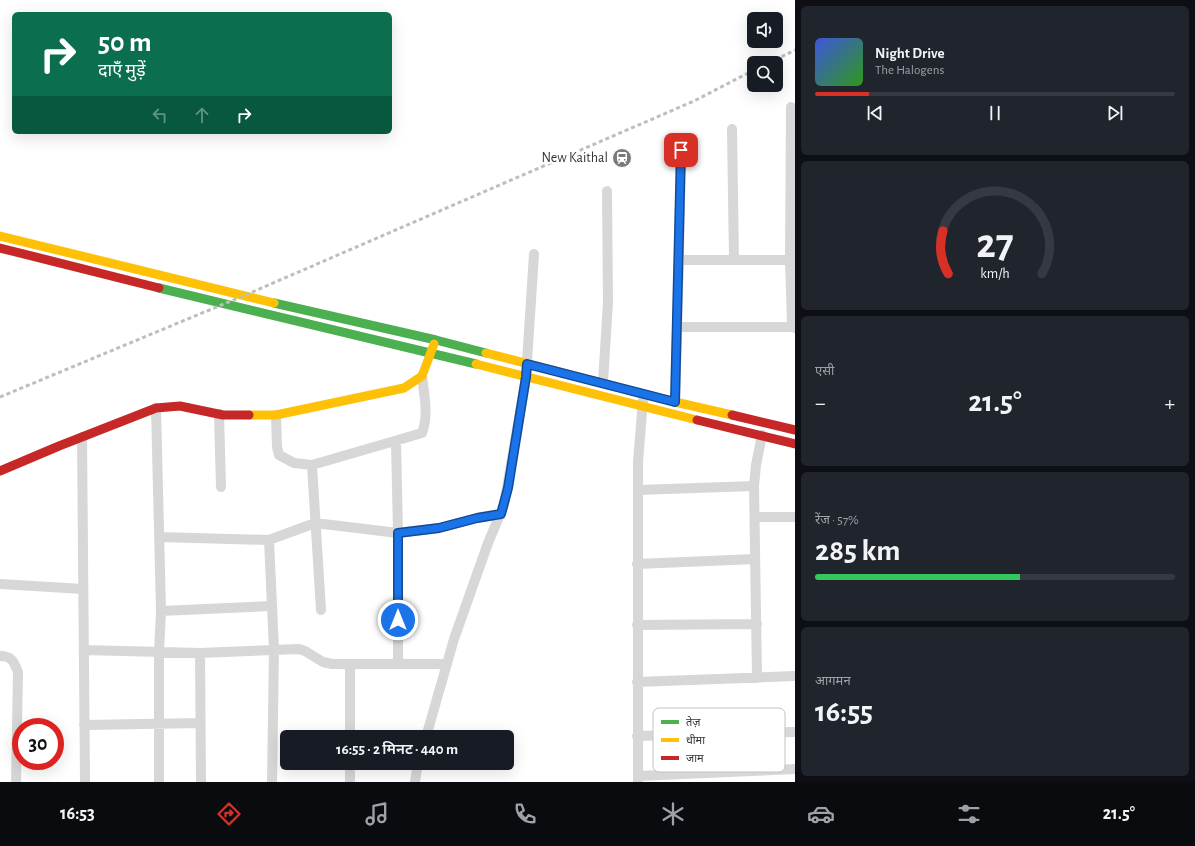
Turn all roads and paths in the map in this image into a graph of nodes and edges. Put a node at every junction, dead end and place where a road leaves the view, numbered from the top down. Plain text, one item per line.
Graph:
1 (791, 107) dead end
2 (732, 129) dead end
3 (681, 150) dead end
4 (607, 191) dead end
5 (0, 236) edge
6 (0, 248) edge
7 (534, 254) dead end
8 (679, 260) junction
9 (734, 260) junction
10 (790, 260) junction
11 (678, 327) junction
12 (795, 328) edge
13 (436, 340) junction
14 (431, 352) junction
15 (527, 364) junction
16 (422, 376) junction
17 (526, 377) junction
18 (603, 382) junction
19 (644, 394) junction
20 (675, 402) junction
21 (642, 407) junction
22 (156, 408) junction
23 (219, 414) junction
24 (276, 415) junction
25 (795, 430) edge
26 (762, 435) junction
27 (82, 437) junction
28 (396, 441) junction
29 (795, 444) edge
30 (312, 465) junction
31 (0, 471) edge
32 (754, 486) junction
33 (221, 487) dead end
34 (638, 490) junction
35 (501, 514) junction
36 (755, 517) junction
37 (795, 517) edge
38 (315, 523) junction
39 (398, 533) junction
40 (159, 537) junction
41 (268, 540) junction
42 (755, 559) junction
43 (637, 564) junction
44 (0, 584) edge
45 (83, 590) junction
46 (272, 606) junction
47 (321, 610) dead end
48 (161, 612) junction
49 (757, 624) junction
50 (638, 625) junction
51 (84, 650) junction
52 (274, 650) junction
53 (159, 652) junction
54 (200, 653) junction
55 (0, 656) edge
56 (350, 664) junction
57 (398, 664) junction
58 (447, 664) junction
59 (795, 676) edge
60 (758, 678) junction
61 (637, 682) junction
62 (200, 723) junction
63 (160, 724) junction
64 (84, 725) junction
65 (350, 730) edge
66 (428, 730) edge
67 (785, 732) edge
68 (795, 732) edge
69 (638, 736) junction
70 (653, 736) edge
71 (795, 769) edge
72 (350, 770) edge
73 (417, 770) edge
74 (785, 770) edge
75 (748, 772) edge
76 (638, 779) edge
77 (16, 782) edge
78 (85, 782) edge
79 (159, 782) edge
80 (200, 782) edge
81 (272, 782) edge
82 (350, 782) edge
83 (415, 782) edge

1 - 10 street
2 - 9 street
3 - 8 street
4 - 18 street
5 - 13 main road
6 - 14 main road
7 - 15 street
8 - 9 street
8 - 11 street
9 - 10 street
10 - 12 street
11 - 12 street
11 - 20 street
13 - 14 main road
13 - 15 main road
14 - 16 main road
14 - 17 main road
15 - 17 street
15 - 18 main road
16 - 24 main road
16 - 28 street
17 - 21 main road
17 - 35 street
18 - 19 main road
19 - 20 main road
19 - 21 street
20 - 25 main road
21 - 26 main road
21 - 34 street
22 - 23 main road
22 - 27 main road
22 - 40 street
23 - 24 main road
23 - 33 street
24 - 30 street
26 - 29 main road
26 - 32 street
27 - 31 main road
27 - 45 street
28 - 30 street
28 - 39 street
30 - 38 street
32 - 34 street
32 - 36 street
34 - 43 street
35 - 39 street
35 - 58 street
36 - 37 street
36 - 42 street
38 - 39 street
38 - 41 street
38 - 47 street
39 - 57 street
40 - 41 street
40 - 48 street
41 - 46 street
42 - 43 street
42 - 49 street
43 - 50 street
44 - 45 street
45 - 51 street
46 - 48 street
46 - 52 street
48 - 53 street
49 - 50 street
49 - 60 street
50 - 61 street
51 - 53 street
51 - 64 street
52 - 54 street
52 - 56 street
52 - 81 street
53 - 54 street
53 - 63 street
54 - 62 street
55 - 77 street
56 - 57 street
56 - 65 street
57 - 58 street
58 - 66 street
59 - 60 street
60 - 61 street
61 - 69 street
62 - 63 street
62 - 80 street
63 - 64 street
63 - 79 street
64 - 78 street
67 - 68 street
69 - 70 street
69 - 76 street
71 - 74 street
72 - 82 street
73 - 83 street
75 - 76 street

